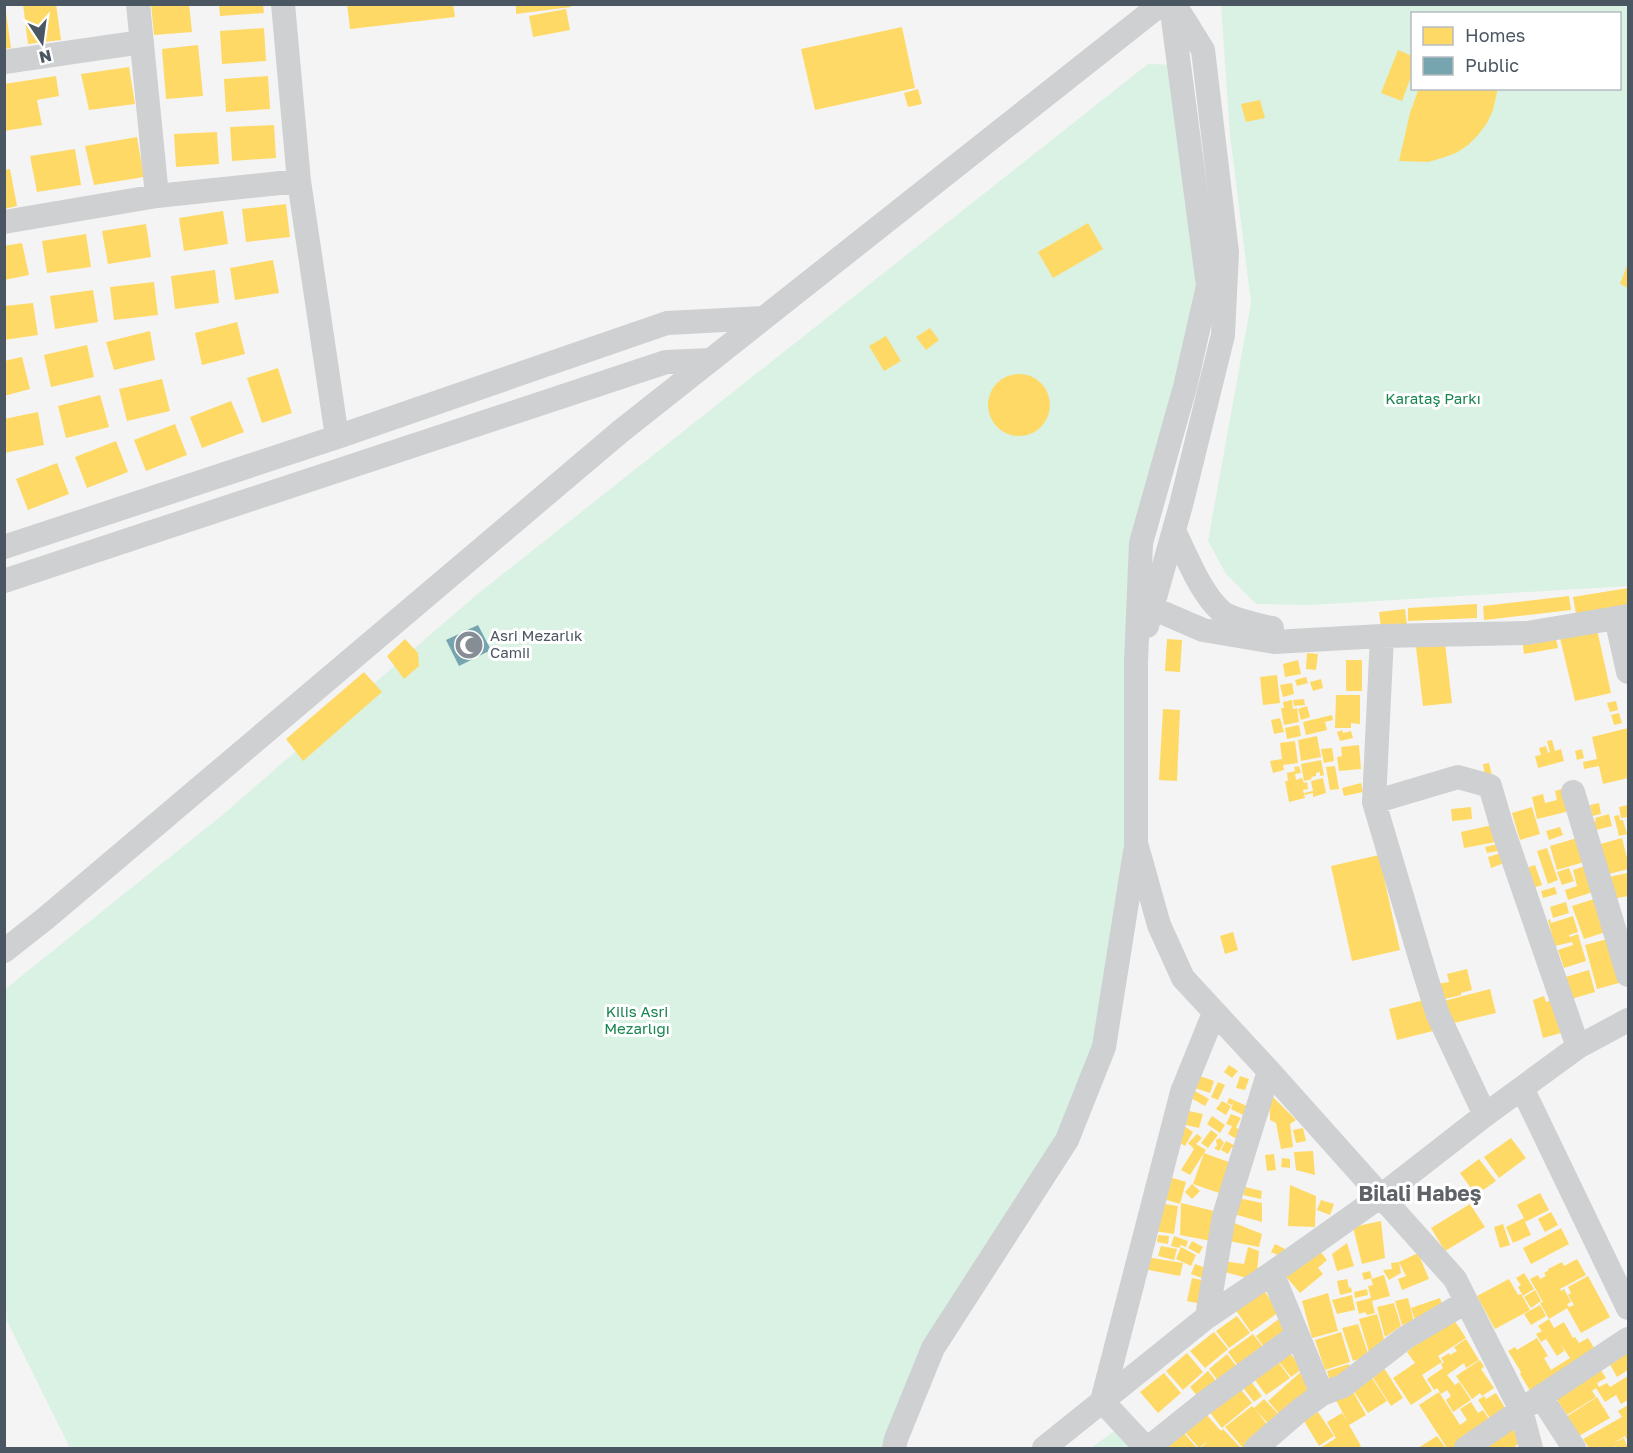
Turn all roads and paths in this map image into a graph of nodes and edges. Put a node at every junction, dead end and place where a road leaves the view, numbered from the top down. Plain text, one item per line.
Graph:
1 (138, 4) edge
2 (283, 4) edge
3 (1161, 4) edge
4 (1173, 4) edge
5 (142, 42) junction
6 (4, 62) edge
7 (299, 181) junction
8 (157, 196) junction
9 (4, 222) edge
10 (763, 318) junction
11 (710, 360) junction
12 (337, 437) junction
13 (1174, 531) junction
14 (4, 548) edge
15 (4, 581) edge
16 (1145, 606) junction
17 (1622, 617) edge
18 (1382, 636) junction
19 (1629, 672) edge
20 (1573, 792) dead end
21 (1374, 802) junction
22 (1136, 843) junction
23 (4, 951) edge
24 (1629, 975) edge
25 (1214, 1013) junction
26 (1629, 1020) edge
27 (1578, 1047) junction
28 (1269, 1071) junction
29 (1522, 1088) junction
30 (1485, 1115) junction
31 (1381, 1196) junction
32 (1272, 1273) junction
33 (1626, 1297) edge
34 (1466, 1302) junction
35 (1207, 1317) junction
36 (1297, 1335) junction
37 (1629, 1339) edge
38 (1322, 1394) junction
39 (1541, 1397) junction
40 (1102, 1401) junction
41 (1521, 1410) junction
42 (894, 1449) edge
43 (1044, 1449) edge
44 (1147, 1449) edge
45 (1256, 1449) edge
46 (1466, 1449) edge
47 (1531, 1449) edge
48 (1574, 1449) edge

1 - 5 street
2 - 7 street
3 - 10 street
4 - 13 street
4 - 16 street
5 - 6 street
5 - 8 street
7 - 8 street
7 - 12 street
8 - 9 street
10 - 11 street
10 - 12 street
11 - 15 street
11 - 23 street
12 - 14 street
13 - 16 street
13 - 18 street
16 - 18 street
16 - 22 street
17 - 18 street
17 - 19 street
18 - 21 street
20 - 24 street
21 - 27 street
21 - 30 street
22 - 25 street
22 - 42 street
25 - 28 street
25 - 40 street
26 - 27 street
27 - 29 street
28 - 31 street
28 - 35 street
29 - 30 street
29 - 33 street
30 - 31 street
31 - 32 street
31 - 34 street
32 - 35 street
32 - 36 street
34 - 38 street
34 - 41 street
35 - 40 street
36 - 38 street
36 - 44 street
37 - 39 street
38 - 45 street
39 - 41 street
39 - 48 street
40 - 43 street
40 - 44 street
41 - 46 street
41 - 47 street

